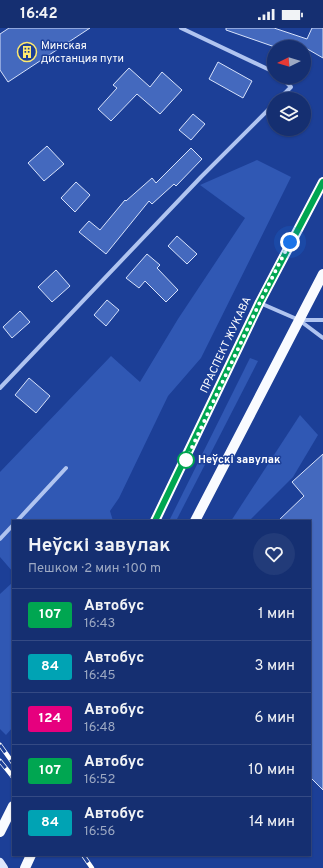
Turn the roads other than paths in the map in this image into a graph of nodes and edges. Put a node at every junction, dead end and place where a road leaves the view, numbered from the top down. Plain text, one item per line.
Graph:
1 (180, 28) edge
2 (267, 69) edge
3 (288, 84) edge
4 (286, 92) edge
5 (267, 111) edge
6 (323, 182) edge
7 (323, 274) edge
8 (260, 302) junction
9 (299, 320) junction
10 (323, 320) edge
11 (323, 338) edge
12 (0, 388) edge
13 (66, 468) dead end
14 (18, 520) edge
15 (155, 520) edge
16 (196, 520) edge
17 (12, 526) edge
18 (0, 539) edge
19 (12, 808) edge
20 (0, 832) edge
21 (30, 856) edge
22 (0, 862) edge
23 (4, 868) edge
24 (24, 868) edge

1 - 2 street
3 - 4 street
5 - 12 street
6 - 8 main road, ПРАСПЕКТ ЖУКАВА
7 - 9 main road
8 - 9 street
8 - 15 main road, ПРАСПЕКТ ЖУКАВА
9 - 10 street
9 - 11 street
9 - 16 main road
13 - 14 street
17 - 18 street
19 - 20 main road
21 - 24 main road
22 - 23 main road

